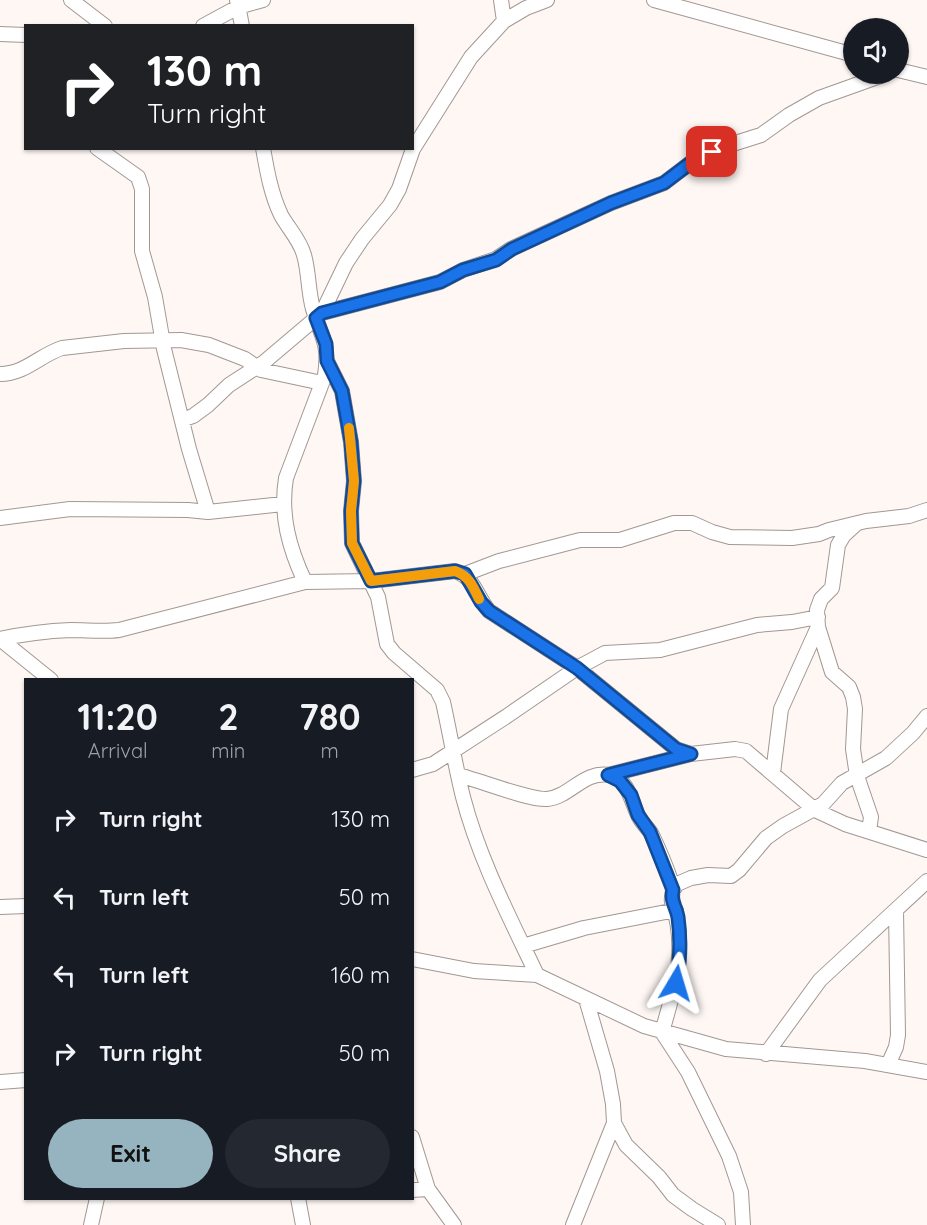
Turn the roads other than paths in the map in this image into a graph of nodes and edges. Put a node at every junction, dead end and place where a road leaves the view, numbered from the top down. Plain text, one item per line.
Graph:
1 (71, 0) edge
2 (263, 0) edge
3 (501, 0) edge
4 (547, 0) edge
5 (654, 0) edge
6 (243, 3) edge
7 (504, 21) junction
8 (102, 24) edge
9 (206, 24) edge
10 (242, 24) edge
11 (0, 34) edge
12 (24, 35) edge
13 (843, 52) edge
14 (909, 73) edge
15 (927, 77) edge
16 (858, 84) edge
17 (414, 149) edge
18 (100, 150) edge
19 (263, 150) edge
20 (414, 150) edge
21 (319, 316) junction
22 (162, 339) junction
23 (327, 361) junction
24 (257, 367) junction
25 (0, 374) edge
26 (322, 383) junction
27 (182, 420) junction
28 (283, 504) junction
29 (927, 510) edge
30 (208, 512) junction
31 (0, 518) edge
32 (856, 524) junction
33 (465, 574) junction
34 (371, 581) junction
35 (305, 582) junction
36 (818, 622) junction
37 (0, 639) edge
38 (577, 668) junction
39 (49, 678) edge
40 (927, 716) edge
41 (453, 749) junction
42 (691, 754) junction
43 (414, 769) edge
44 (773, 773) junction
45 (458, 775) junction
46 (608, 775) junction
47 (857, 776) junction
48 (815, 810) junction
49 (868, 831) junction
50 (927, 850) edge
51 (927, 881) edge
52 (673, 890) junction
53 (24, 906) edge
54 (0, 907) edge
55 (676, 910) junction
56 (896, 911) junction
57 (523, 945) junction
58 (414, 959) edge
59 (537, 975) junction
60 (586, 999) junction
61 (662, 1032) junction
62 (766, 1054) junction
63 (888, 1065) junction
64 (927, 1072) edge
65 (24, 1080) edge
66 (0, 1082) edge
67 (614, 1123) junction
68 (414, 1144) edge
69 (428, 1189) junction
70 (414, 1190) edge
71 (97, 1200) edge
72 (303, 1200) edge
73 (91, 1225) edge
74 (303, 1225) edge
75 (454, 1225) edge
76 (573, 1225) edge
77 (718, 1225) edge
78 (743, 1225) edge

1 - 8 street
2 - 6 street
3 - 7 street
4 - 7 street
5 - 13 street
6 - 9 street
6 - 10 street
7 - 17 street
11 - 12 street
14 - 15 street
16 - 21 street
18 - 22 street
19 - 21 street
20 - 21 street
21 - 23 street
21 - 24 street
22 - 24 street
22 - 25 street
22 - 27 street
23 - 26 street
23 - 34 street
24 - 26 street
24 - 27 street
26 - 28 street
27 - 30 street
28 - 30 street
28 - 35 street
29 - 32 street
30 - 31 street
32 - 33 street
32 - 36 street
33 - 34 street
33 - 38 street
34 - 35 street
34 - 41 street
35 - 37 street
36 - 38 street
36 - 44 street
36 - 47 street
37 - 39 street
38 - 41 street
38 - 42 street
40 - 47 street
41 - 43 street
41 - 45 street
42 - 44 street
42 - 46 street
44 - 48 street
45 - 46 street
45 - 57 street
46 - 52 street
47 - 48 street
47 - 49 street
48 - 49 street
48 - 52 street
49 - 50 street
51 - 56 street
52 - 55 street
53 - 54 street
55 - 57 street
55 - 61 street
56 - 62 street
56 - 63 street
57 - 59 street
58 - 59 street
59 - 60 street
60 - 61 street
60 - 67 street
61 - 62 street
61 - 78 street
62 - 63 street
63 - 64 street
65 - 66 street
67 - 76 street
67 - 77 street
68 - 69 street
69 - 70 street
69 - 75 street
71 - 73 street
72 - 74 street

